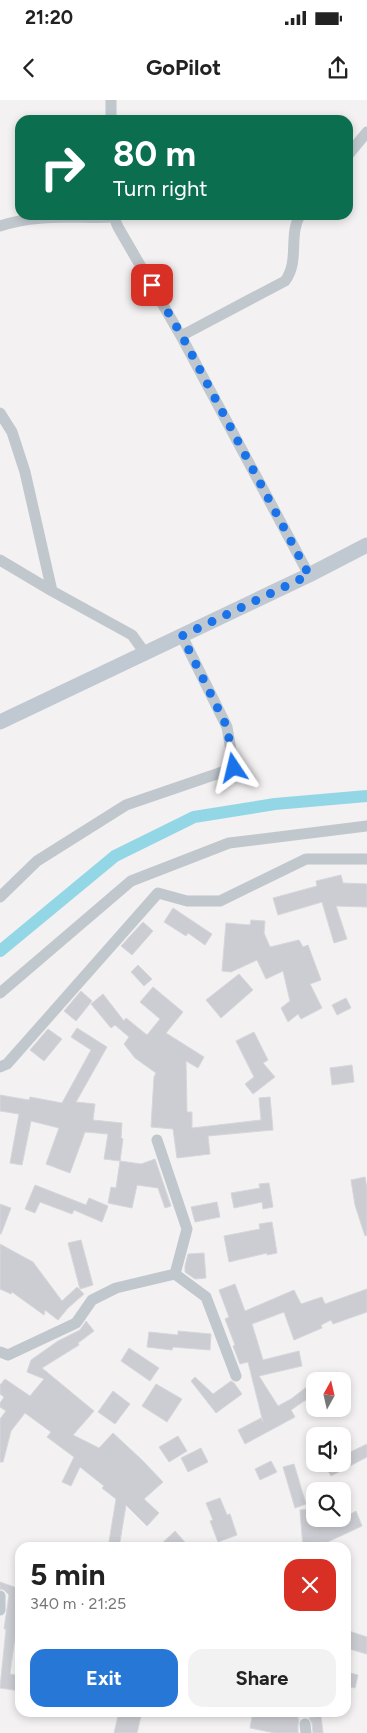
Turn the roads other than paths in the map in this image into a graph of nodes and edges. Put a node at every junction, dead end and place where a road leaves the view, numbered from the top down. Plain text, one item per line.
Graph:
1 (111, 100) edge
2 (111, 115) edge
3 (367, 132) edge
4 (353, 149) edge
5 (28, 220) edge
6 (115, 220) edge
7 (298, 220) edge
8 (0, 226) edge
9 (182, 336) junction
10 (0, 413) edge
11 (367, 545) edge
12 (0, 560) edge
13 (309, 575) junction
14 (52, 591) junction
15 (182, 636) junction
16 (144, 653) junction
17 (0, 722) edge
18 (367, 826) edge
19 (367, 859) edge
20 (0, 897) edge
21 (0, 993) edge
22 (2, 1063) edge
23 (157, 1140) dead end
24 (175, 1274) junction
25 (0, 1352) edge
26 (236, 1376) dead end
27 (0, 1596) edge
28 (0, 1610) edge

1 - 2 street
3 - 4 street
5 - 8 street
6 - 9 street
7 - 9 street
9 - 13 street
10 - 14 street
11 - 13 main road
12 - 14 street
13 - 15 main road
14 - 16 street
15 - 16 main road
15 - 20 street
16 - 17 main road
18 - 21 street
19 - 22 street
23 - 24 street
24 - 25 street
24 - 26 street
27 - 28 street

